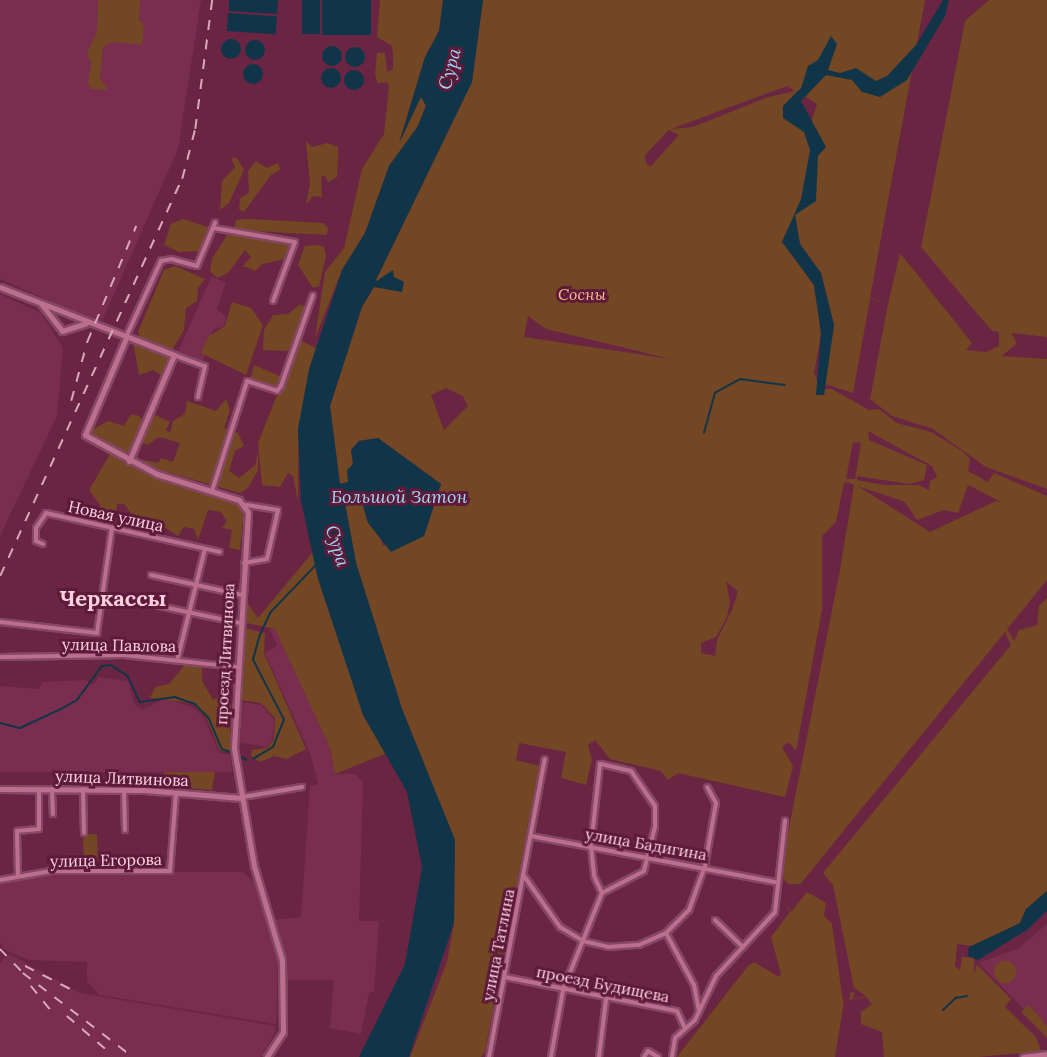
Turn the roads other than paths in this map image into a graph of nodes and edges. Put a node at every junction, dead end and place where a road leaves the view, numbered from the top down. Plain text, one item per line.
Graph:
1 (0, 287) edge
2 (313, 295) dead end
3 (273, 301) dead end
4 (42, 306) junction
5 (70, 317) junction
6 (87, 323) junction
7 (72, 328) junction
8 (126, 338) junction
9 (174, 355) junction
10 (198, 397) dead end
11 (129, 461) junction
12 (212, 490) junction
13 (246, 505) junction
14 (112, 528) junction
15 (43, 544) dead end
16 (205, 549) junction
17 (220, 552) dead end
18 (243, 563) junction
19 (151, 576) dead end
20 (196, 587) junction
21 (242, 595) junction
22 (159, 606) dead end
23 (189, 613) junction
24 (0, 622) edge
25 (240, 623) junction
26 (0, 657) edge
27 (178, 657) junction
28 (237, 667) junction
29 (545, 759) dead end
30 (302, 786) dead end
31 (707, 787) dead end
32 (0, 789) edge
33 (39, 789) junction
34 (52, 789) junction
35 (83, 789) junction
36 (124, 790) junction
37 (176, 793) junction
38 (242, 798) junction
39 (53, 813) dead end
40 (784, 821) dead end
41 (125, 830) dead end
42 (84, 833) dead end
43 (531, 836) junction
44 (591, 846) junction
45 (646, 859) junction
46 (705, 866) junction
47 (18, 876) junction
48 (524, 876) junction
49 (0, 880) edge
50 (775, 882) junction
51 (602, 893) junction
52 (715, 920) dead end
53 (666, 933) junction
54 (583, 941) junction
55 (743, 947) junction
56 (505, 977) junction
57 (563, 990) junction
58 (606, 999) junction
59 (699, 1012) junction
60 (685, 1028) junction
61 (1047, 1054) edge
62 (267, 1057) edge
63 (489, 1057) edge
64 (551, 1057) edge
65 (599, 1057) edge
66 (644, 1057) edge
67 (658, 1057) edge
68 (672, 1057) edge
69 (1023, 1057) edge

1 - 4 main road
2 - 12 street
3 - 8 street
4 - 5 main road
4 - 7 main road
5 - 6 main road
5 - 7 main road
6 - 7 main road
6 - 8 main road
8 - 9 main road
8 - 11 main road
9 - 10 street
9 - 11 main road
11 - 12 main road
12 - 13 main road
13 - 18 main road, проезд Литвинова
13 - 18 street
14 - 15 street, Новая улица
14 - 16 street, Новая улица
14 - 24 street
16 - 17 street, Новая улица
16 - 20 street
18 - 21 main road, проезд Литвинова
19 - 20 street
20 - 21 street
20 - 23 street
21 - 25 main road, проезд Литвинова
22 - 23 street
23 - 25 street
23 - 27 street
25 - 28 main road, проезд Литвинова
26 - 27 street, улица Павлова
27 - 28 street, улица Павлова
28 - 38 main road, проезд Литвинова
29 - 43 street, улица Татлина
30 - 38 street
31 - 46 street
32 - 33 main road, улица Литвинова
33 - 34 main road, улица Литвинова
33 - 47 street
34 - 35 main road, улица Литвинова
34 - 39 street
35 - 36 main road, улица Литвинова
35 - 42 street
36 - 37 main road, улица Литвинова
36 - 41 street
37 - 38 main road, улица Литвинова
37 - 47 street, улица Егорова
38 - 62 main road, проезд Литвинова
40 - 50 street
43 - 44 street, улица Бадигина
43 - 48 street, улица Татлина
44 - 45 street, улица Бадигина
44 - 45 street
44 - 51 street
45 - 46 street, улица Бадигина
45 - 51 street
46 - 50 street, улица Бадигина
46 - 53 street
47 - 49 street, улица Егорова
48 - 54 street
48 - 56 street, улица Татлина
50 - 55 street
51 - 54 street
52 - 55 street
53 - 54 street
53 - 59 street
54 - 57 street
55 - 59 street
56 - 57 street, проезд Будищева
56 - 63 street, улица Татлина
57 - 58 street, проезд Будищева
57 - 64 street
58 - 60 street, проезд Будищева
58 - 65 street
59 - 60 street
60 - 68 street
61 - 69 main road
66 - 67 street

